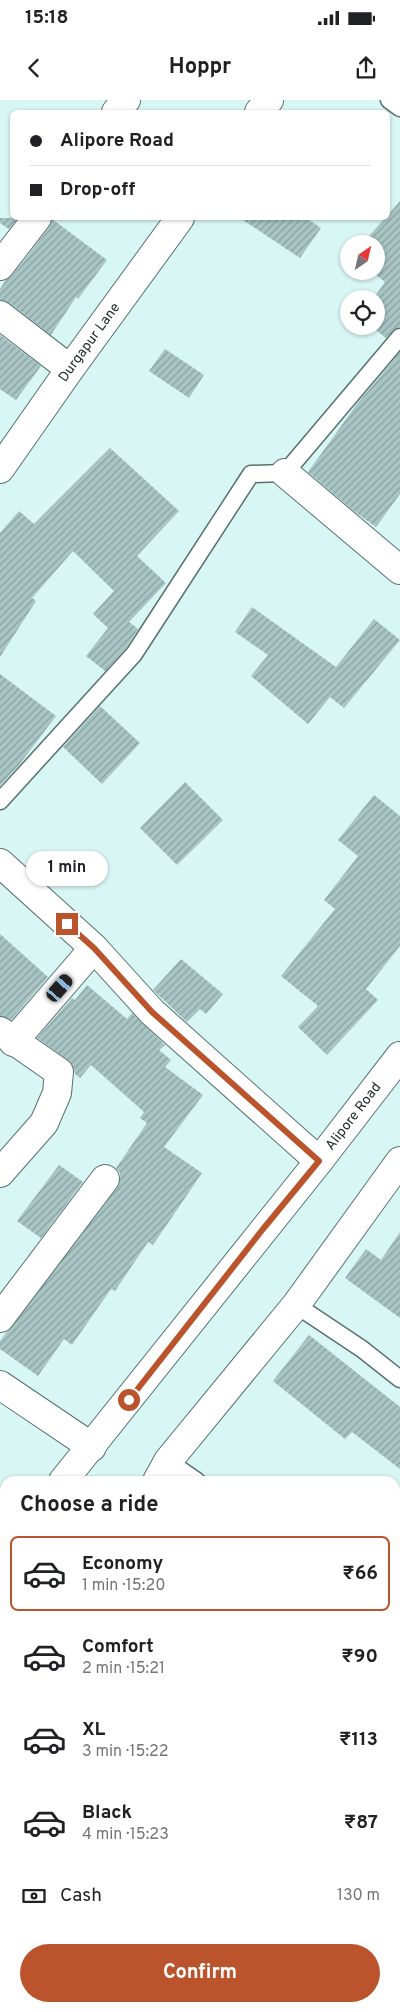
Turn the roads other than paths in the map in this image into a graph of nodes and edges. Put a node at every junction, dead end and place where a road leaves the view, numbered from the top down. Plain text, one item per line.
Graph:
1 (126, 100) edge
2 (269, 100) edge
3 (388, 100) edge
4 (400, 108) edge
5 (118, 110) edge
6 (261, 110) edge
7 (35, 220) edge
8 (179, 220) edge
9 (0, 266) edge
10 (0, 316) edge
11 (400, 337) edge
12 (70, 369) junction
13 (0, 469) edge
14 (285, 473) junction
15 (400, 570) edge
16 (0, 801) edge
17 (0, 863) edge
18 (94, 948) junction
19 (7, 1036) edge
20 (400, 1056) edge
21 (400, 1077) edge
22 (319, 1161) junction
23 (400, 1161) edge
24 (0, 1173) edge
25 (105, 1179) dead end
26 (296, 1305) junction
27 (0, 1318) edge
28 (400, 1379) edge
29 (0, 1385) edge
30 (92, 1447) junction
31 (163, 1471) edge
32 (67, 1476) edge
33 (90, 1476) edge
34 (180, 1476) edge

1 - 5 street
2 - 6 street
3 - 4 lane
7 - 9 street
8 - 12 street, Durgapur Lane
10 - 12 street
11 - 14 lane
12 - 13 street, Durgapur Lane
14 - 15 street
14 - 16 lane
17 - 18 street
18 - 19 street
18 - 22 street
19 - 24 street
20 - 22 street, Alipore Road
21 - 33 street, Alipore Road
22 - 30 street, Alipore Road
23 - 26 street
25 - 27 street
26 - 28 lane
26 - 31 street
29 - 30 street
30 - 32 street, Alipore Road
31 - 34 lane

